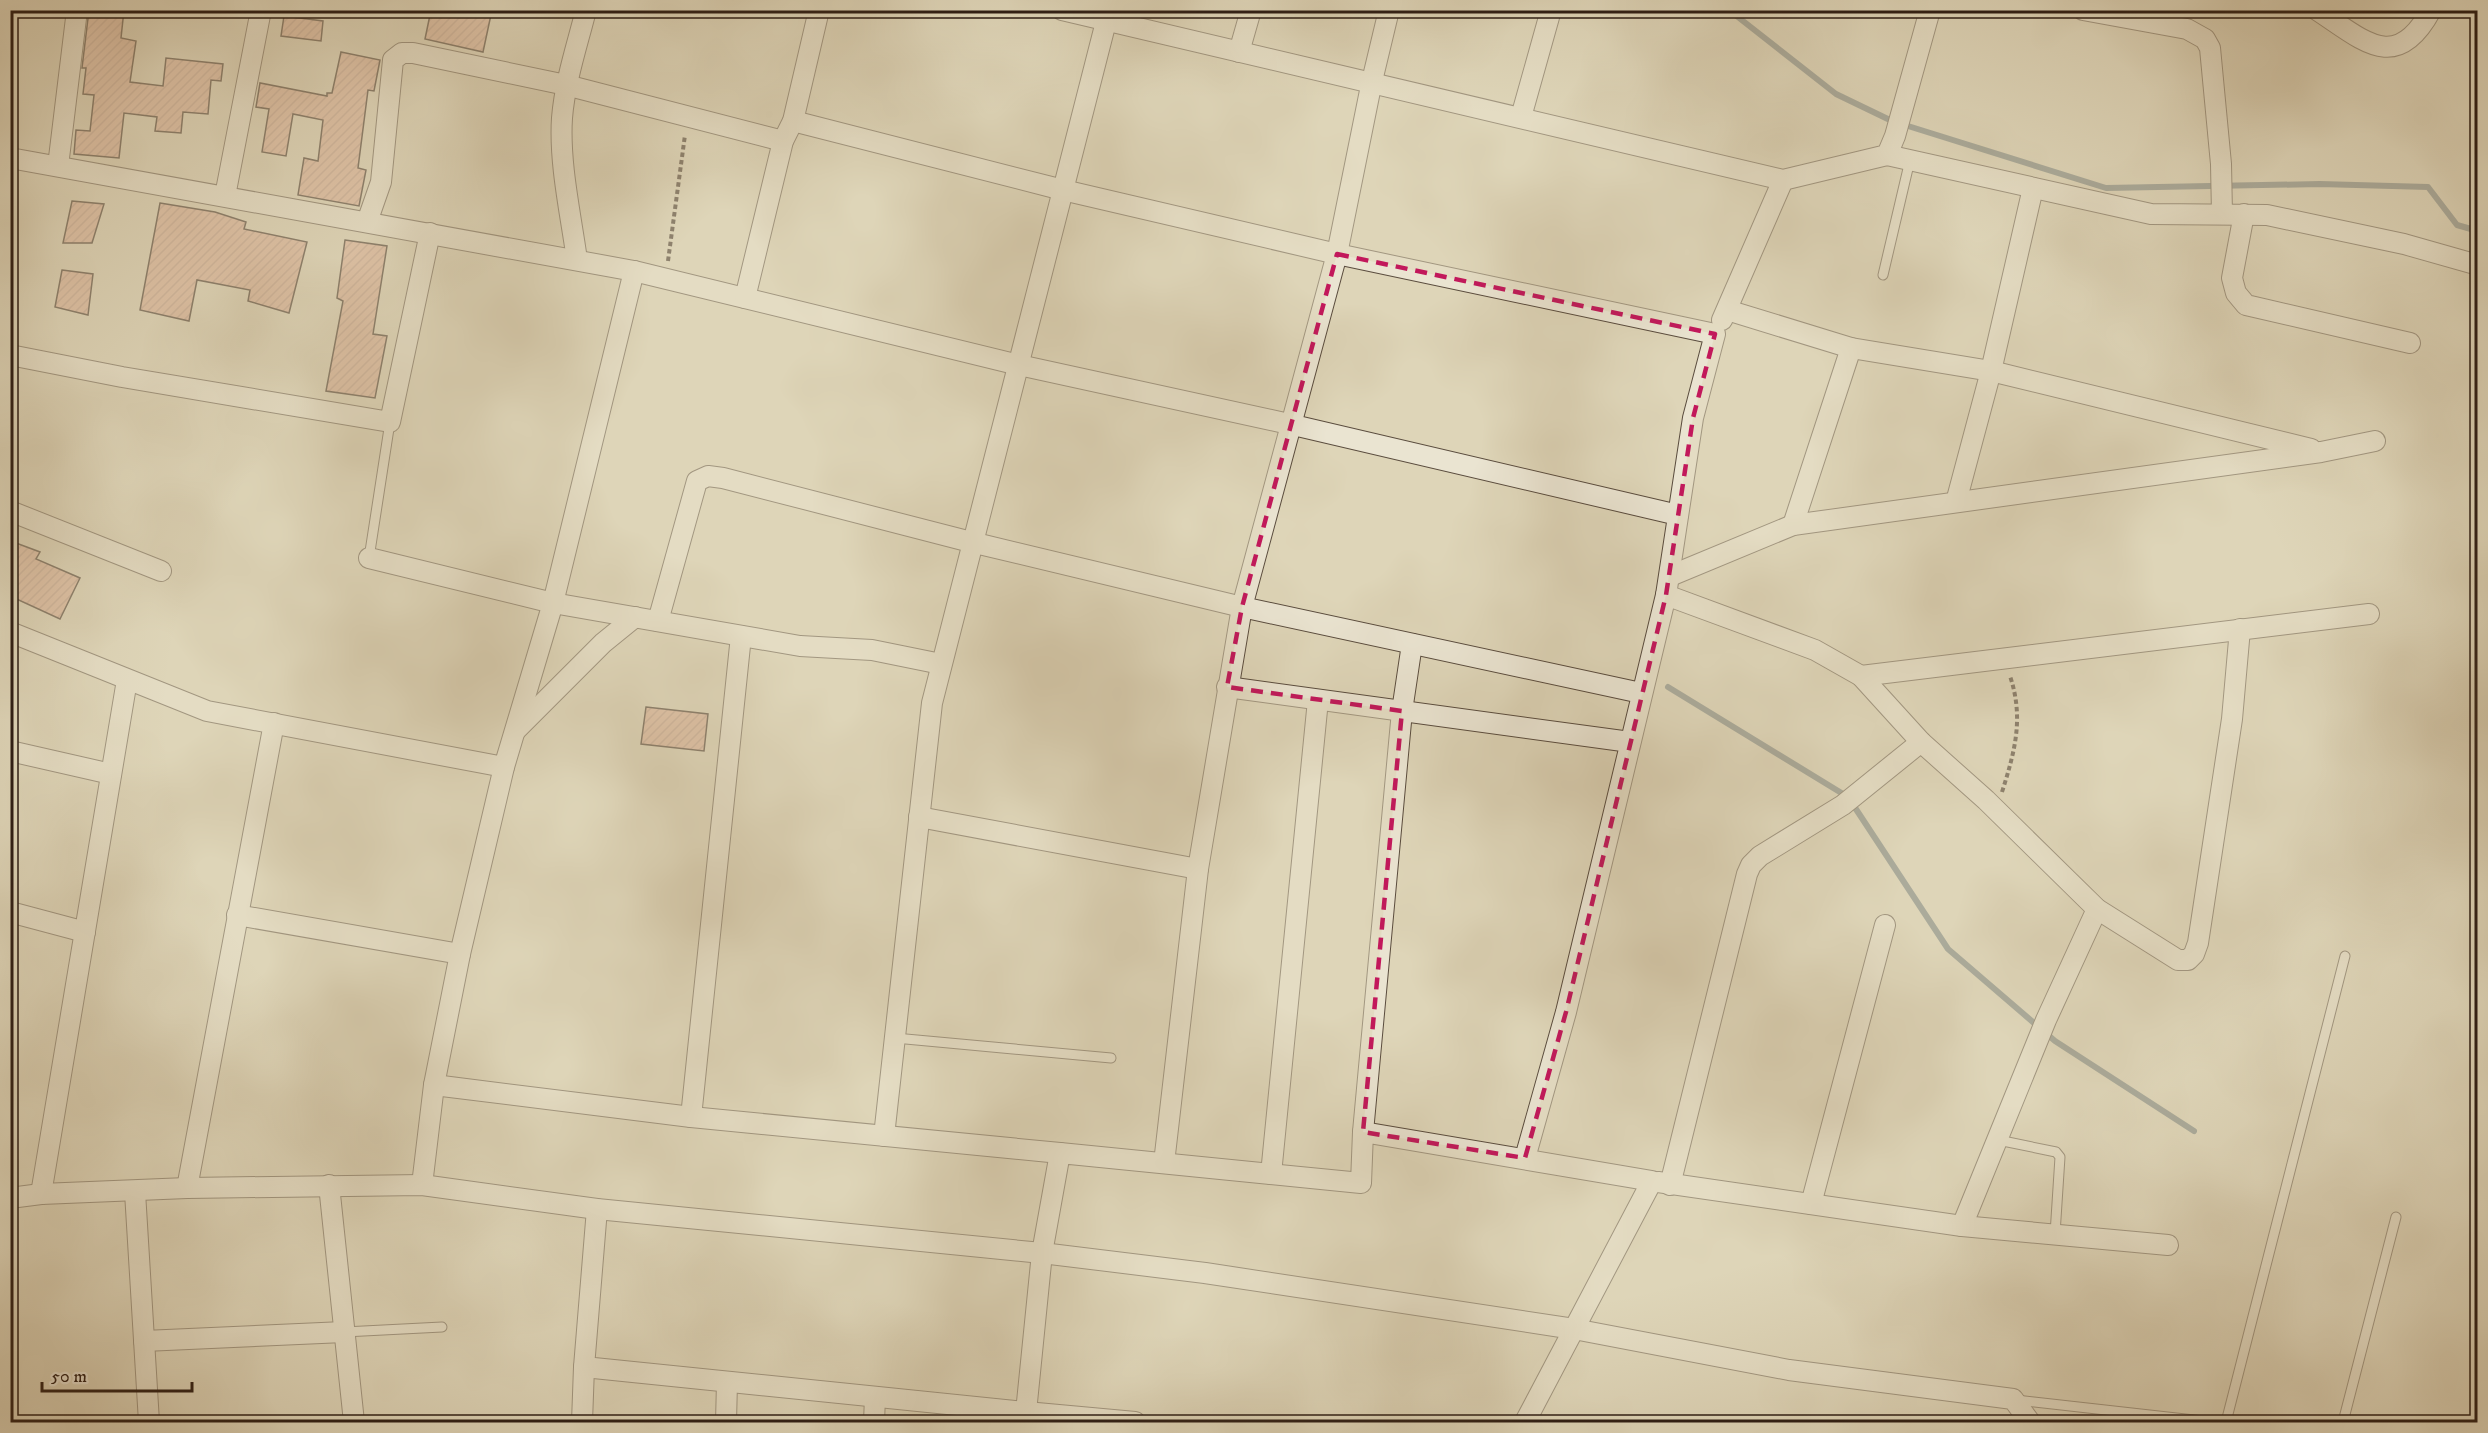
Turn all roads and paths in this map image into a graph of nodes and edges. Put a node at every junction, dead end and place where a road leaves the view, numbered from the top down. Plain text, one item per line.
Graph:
1 (77, 10) edge
2 (261, 10) edge
3 (586, 10) edge
4 (819, 10) edge
5 (1062, 10) edge
6 (1251, 10) edge
7 (1389, 10) edge
8 (1551, 10) edge
9 (1930, 10) edge
10 (2083, 10) edge
11 (2431, 10) edge
12 (2326, 13) edge
13 (1107, 16) edge
14 (1239, 52) junction
15 (1371, 81) junction
16 (566, 85) junction
17 (688, 116) junction
18 (1521, 117) junction
19 (793, 121) junction
20 (783, 141) junction
21 (1887, 155) junction
22 (10, 158) edge
23 (1910, 160) junction
24 (58, 166) junction
25 (1783, 180) junction
26 (2033, 188) junction
27 (1064, 190) junction
28 (225, 196) junction
29 (2244, 213) junction
30 (2222, 214) junction
31 (367, 222) junction
32 (430, 233) junction
33 (1337, 254) junction
34 (577, 261) junction
35 (2478, 265) edge
36 (634, 271) junction
37 (1882, 275) dead end
38 (666, 279) junction
39 (745, 298) junction
40 (1727, 310) junction
41 (1715, 334) junction
42 (2410, 343) dead end
43 (1851, 348) junction
44 (10, 355) edge
45 (1019, 365) junction
46 (1991, 371) junction
47 (390, 422) junction
48 (1289, 424) junction
49 (2375, 441) dead end
50 (2321, 452) junction
51 (1956, 502) junction
52 (10, 511) edge
53 (1678, 515) junction
54 (1793, 525) junction
55 (971, 542) junction
56 (369, 558) joint
57 (161, 571) dead end
58 (1668, 586) junction
59 (553, 603) junction
60 (1242, 607) junction
61 (2369, 614) dead end
62 (635, 617) junction
63 (658, 621) junction
64 (2240, 629) junction
65 (10, 632) edge
66 (741, 636) junction
67 (1412, 644) junction
68 (2005, 658) junction
69 (941, 664) junction
70 (1861, 676) junction
71 (127, 680) junction
72 (1227, 687) junction
73 (1641, 693) junction
74 (1318, 699) junction
75 (1402, 711) junction
76 (274, 723) junction
77 (514, 732) junction
78 (1630, 742) junction
79 (1921, 742) junction
80 (10, 751) edge
81 (504, 767) junction
82 (111, 774) junction
83 (1996, 810) junction
84 (919, 817) junction
85 (1198, 869) junction
86 (2097, 909) junction
87 (10, 912) edge
88 (237, 915) junction
89 (1885, 925) dead end
90 (85, 932) junction
91 (460, 954) junction
92 (2345, 956) dead end
93 (895, 1038) junction
94 (1111, 1058) dead end
95 (434, 1085) junction
96 (691, 1117) junction
97 (1363, 1132) junction
98 (884, 1136) junction
99 (1998, 1140) junction
100 (1060, 1153) junction
101 (1525, 1158) junction
102 (1164, 1163) junction
103 (1271, 1174) junction
104 (1661, 1183) junction
105 (329, 1185) junction
106 (422, 1185) junction
107 (187, 1188) junction
108 (135, 1191) junction
109 (41, 1194) junction
110 (10, 1198) edge
111 (1811, 1204) junction
112 (597, 1209) junction
113 (2396, 1217) dead end
114 (1962, 1226) junction
115 (2055, 1234) junction
116 (2168, 1245) dead end
117 (1042, 1253) junction
118 (442, 1327) dead end
119 (1574, 1329) junction
120 (345, 1332) junction
121 (144, 1341) junction
122 (584, 1367) junction
123 (727, 1382) junction
124 (875, 1397) junction
125 (2013, 1399) junction
126 (1026, 1412) junction
127 (149, 1422) edge
128 (354, 1422) edge
129 (582, 1422) edge
130 (726, 1422) edge
131 (874, 1422) edge
132 (1135, 1422) edge
133 (1525, 1422) edge
134 (2030, 1422) edge
135 (2212, 1422) edge
136 (2226, 1422) edge
137 (2343, 1422) edge

1 - 24 street
2 - 28 street
3 - 16 street
4 - 19 street
5 - 13 street
6 - 14 street
7 - 15 street
8 - 18 street
9 - 21 street
10 - 30 street
11 - 12 street
13 - 14 street
13 - 27 street
14 - 15 street
15 - 18 street
15 - 33 street
16 - 17 street
16 - 31 street
16 - 34 street
17 - 20 street
17 - 38 path
18 - 25 street
19 - 20 street
19 - 27 street
20 - 39 street
21 - 23 street
21 - 25 street
22 - 24 street
23 - 26 street
23 - 37 lane
24 - 28 street
25 - 40 street
26 - 30 street
26 - 46 street
27 - 33 street
27 - 45 street
28 - 31 street
29 - 30 street
29 - 35 street
29 - 42 street
31 - 32 street
32 - 34 street
32 - 47 street
33 - 41 street
33 - 48 street
34 - 36 street
36 - 38 street
36 - 59 street
38 - 39 street
39 - 45 street
40 - 41 street
40 - 43 street
41 - 53 street
43 - 46 street
43 - 54 street
44 - 47 street
45 - 48 street
45 - 55 street
46 - 50 street
46 - 51 street
47 - 56 lane
48 - 53 street
48 - 60 street
49 - 50 street
50 - 51 street
51 - 54 street
52 - 57 street
53 - 58 street
54 - 58 street
55 - 60 street
55 - 63 street
55 - 69 street
56 - 59 street
58 - 70 street
58 - 73 street
59 - 62 street
59 - 77 street
60 - 67 street
60 - 72 street
61 - 64 street
62 - 63 street
62 - 77 street
63 - 66 street
64 - 68 street
64 - 86 street
65 - 71 street
66 - 69 street
66 - 96 street
67 - 73 street
67 - 75 street
68 - 70 street
68 - 83 path
69 - 84 street
70 - 79 street
71 - 76 street
71 - 82 street
72 - 74 street
72 - 85 street
73 - 78 street
74 - 75 street
74 - 103 street
75 - 78 street
75 - 97 street
76 - 81 street
76 - 88 street
77 - 81 street
78 - 101 street
79 - 83 street
79 - 104 street
80 - 82 street
81 - 91 street
82 - 90 street
83 - 86 street
84 - 85 street
84 - 93 street
85 - 102 street
86 - 99 street
87 - 90 street
88 - 91 street
88 - 107 street
89 - 111 street
90 - 109 street
91 - 95 street
92 - 136 lane
93 - 94 lane
93 - 98 street
95 - 96 street
95 - 106 street
96 - 98 street
97 - 101 street
97 - 103 street
98 - 100 street
99 - 114 street
99 - 115 lane
100 - 102 street
100 - 117 street
101 - 104 street
102 - 103 street
104 - 111 street
104 - 119 street
105 - 106 street
105 - 107 street
105 - 120 street
106 - 112 street
107 - 108 street
108 - 109 street
108 - 121 street
109 - 110 street
111 - 114 street
112 - 117 street
112 - 122 street
113 - 137 lane
114 - 115 street
115 - 116 street
117 - 119 street
117 - 126 street
118 - 120 lane
119 - 125 street
119 - 133 street
120 - 121 street
120 - 128 street
121 - 127 street
122 - 123 street
122 - 129 street
123 - 124 street
123 - 130 street
124 - 126 street
124 - 131 street
125 - 134 street
125 - 135 lane
126 - 132 street

